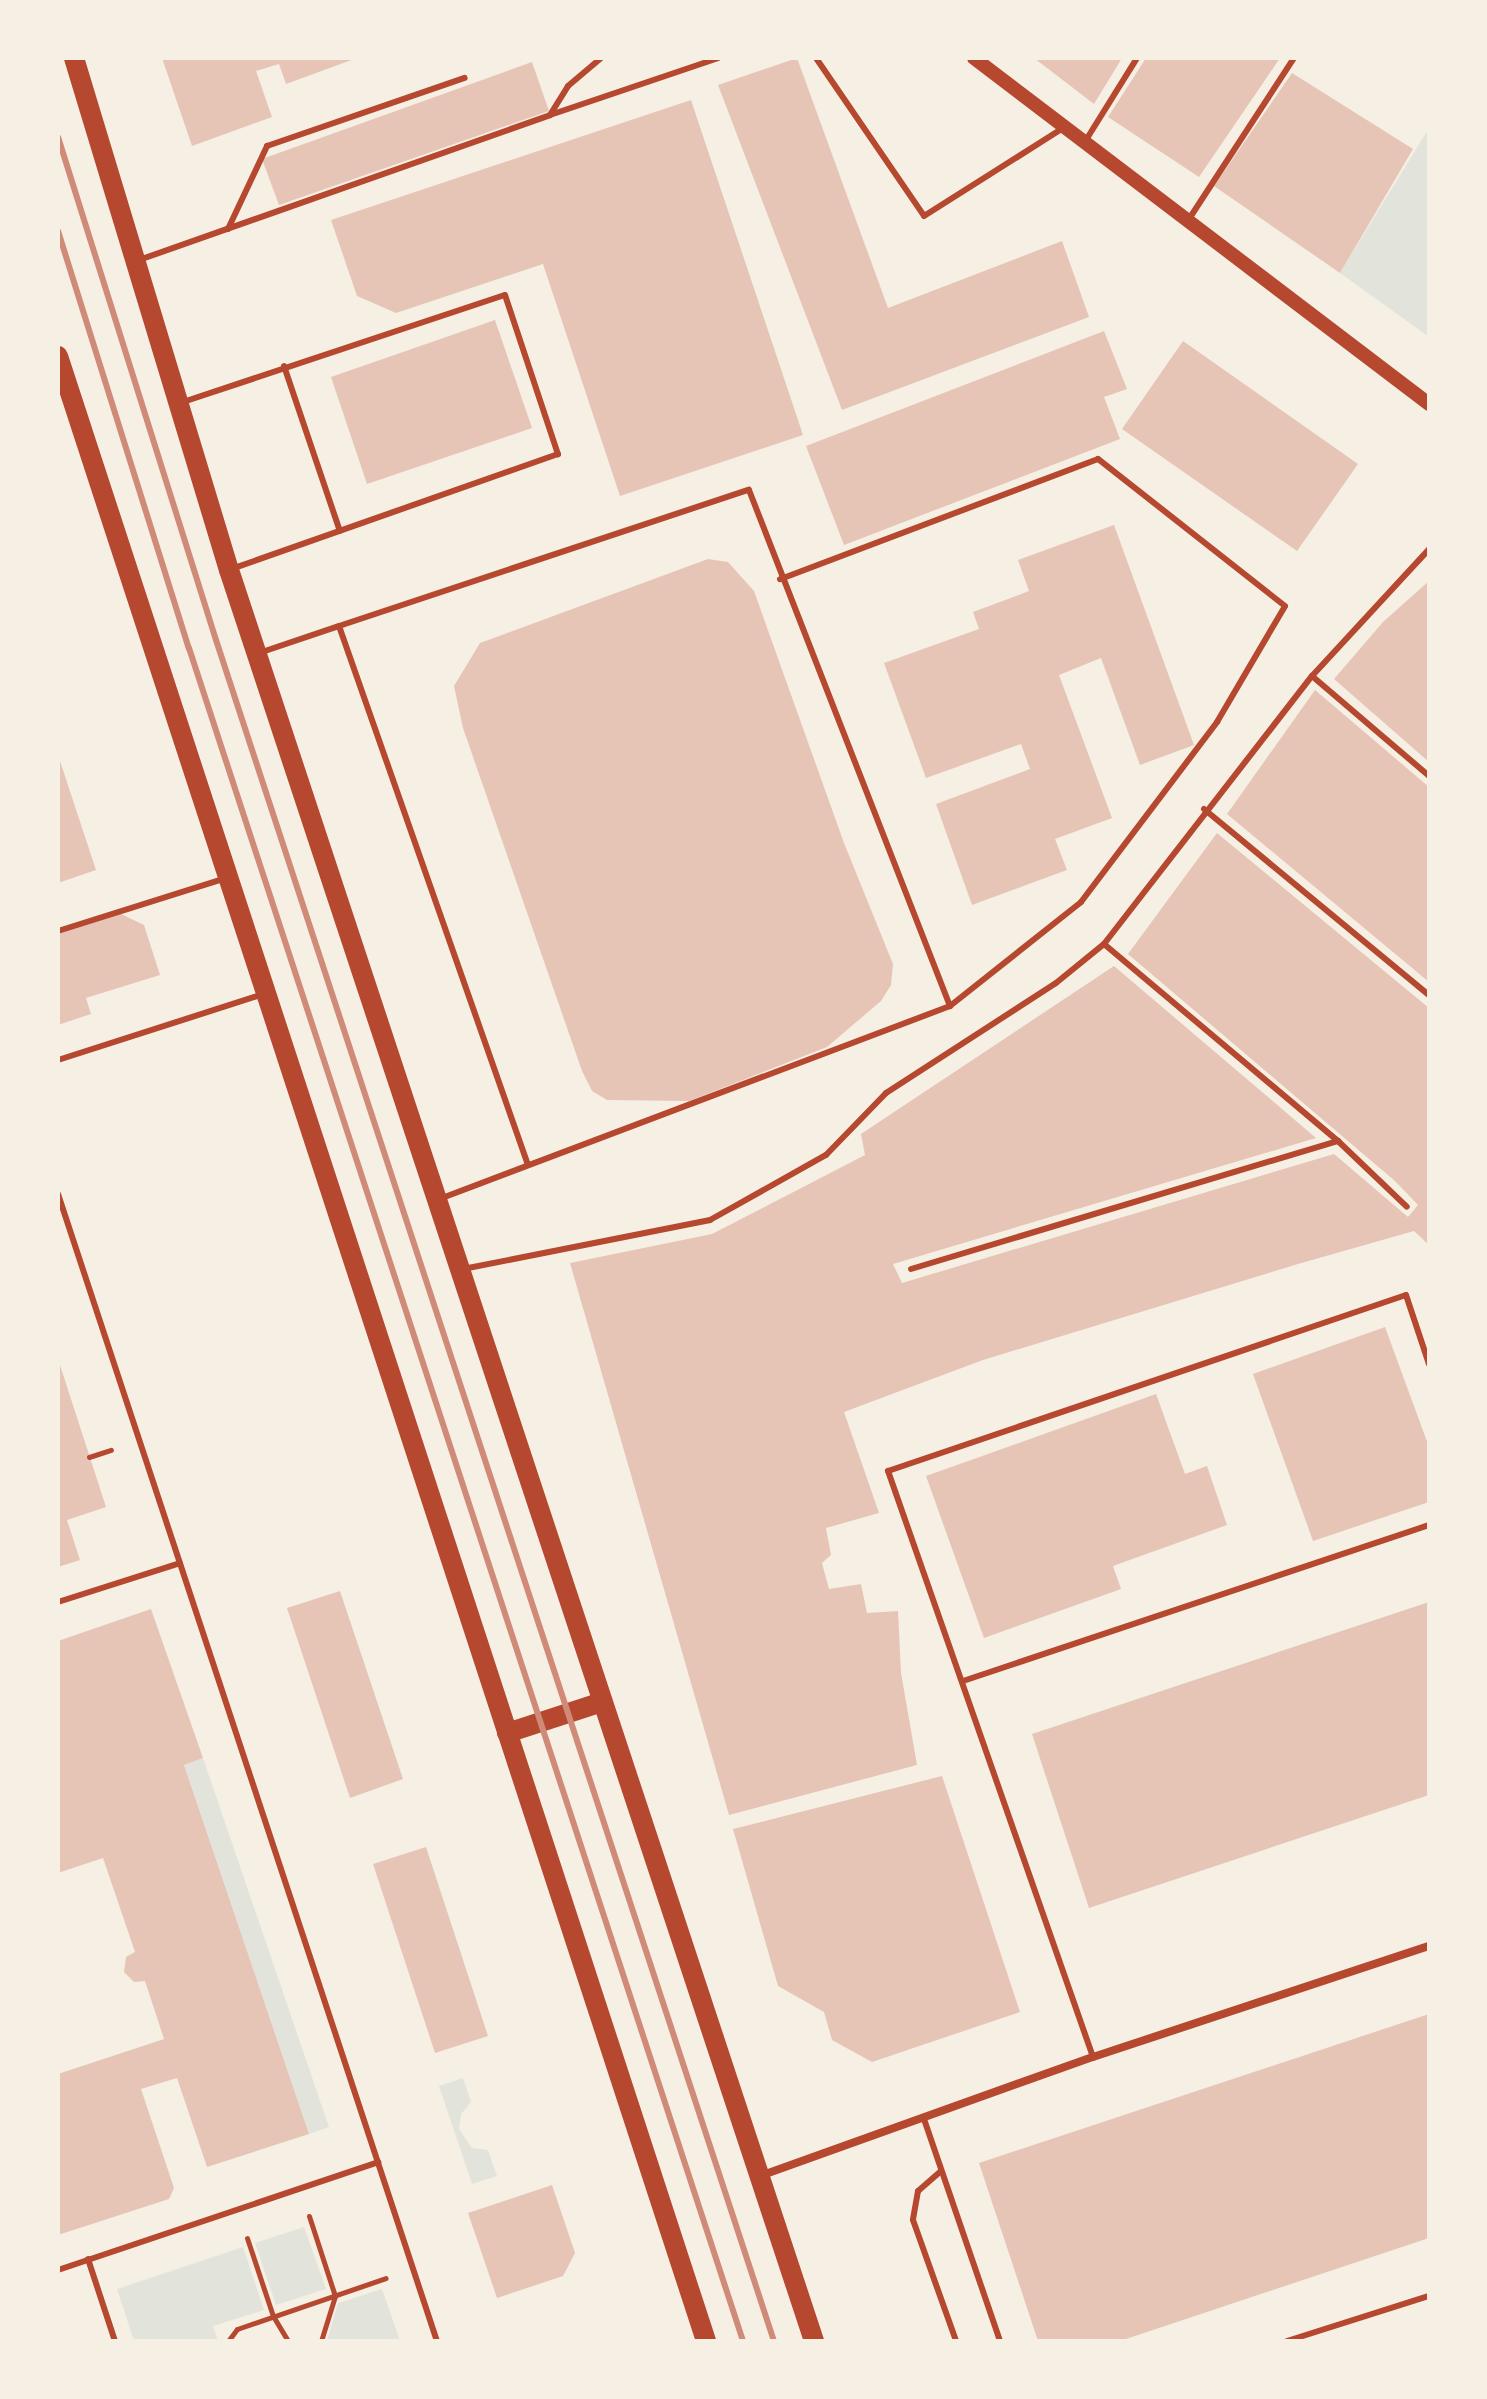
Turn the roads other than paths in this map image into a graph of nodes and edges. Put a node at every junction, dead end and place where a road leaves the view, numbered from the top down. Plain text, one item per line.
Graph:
1 (74, 58) edge
2 (601, 58) edge
3 (718, 58) edge
4 (816, 58) edge
5 (974, 58) edge
6 (1137, 58) edge
7 (1294, 58) edge
8 (465, 78) dead end
9 (550, 115) junction
10 (1064, 127) junction
11 (1084, 143) junction
12 (1187, 223) junction
13 (228, 229) junction
14 (135, 261) junction
15 (59, 366) edge
16 (284, 366) junction
17 (178, 404) junction
18 (1429, 404) edge
19 (340, 531) junction
20 (1429, 549) edge
21 (229, 570) junction
22 (780, 579) junction
23 (339, 626) junction
24 (256, 654) junction
25 (1312, 676) junction
26 (1429, 776) edge
27 (1204, 809) junction
28 (228, 877) junction
29 (58, 931) edge
30 (1104, 944) junction
31 (266, 993) junction
32 (1429, 995) edge
33 (950, 1006) junction
34 (58, 1060) edge
35 (1338, 1141) junction
36 (528, 1165) junction
37 (58, 1194) edge
38 (436, 1200) junction
39 (1407, 1207) dead end
40 (911, 1269) dead end
41 (460, 1270) junction
42 (1429, 1364) edge
43 (1429, 1525) edge
44 (180, 1563) junction
45 (58, 1602) edge
46 (963, 1681) junction
47 (602, 1702) junction
48 (507, 1733) junction
49 (1429, 1946) edge
50 (1093, 2057) junction
51 (924, 2119) junction
52 (378, 2162) junction
53 (941, 2171) junction
54 (759, 2176) junction
55 (88, 2259) junction
56 (58, 2270) edge
57 (1429, 2296) edge
58 (115, 2341) edge
59 (437, 2341) edge
60 (706, 2341) edge
61 (814, 2341) edge
62 (956, 2341) edge
63 (1000, 2341) edge
64 (1287, 2341) edge

1 - 14 main road
2 - 9 lane
3 - 9 lane
4 - 10 lane
5 - 10 street
6 - 11 lane
7 - 12 lane
8 - 13 lane
9 - 13 lane
10 - 11 street
11 - 12 street
12 - 18 street
13 - 14 lane
14 - 17 main road
15 - 28 main road
16 - 17 lane
16 - 19 lane
16 - 19 lane
17 - 21 main road
19 - 21 lane
20 - 25 lane
21 - 24 main road
22 - 23 lane
22 - 33 lane
22 - 33 lane
23 - 24 lane
23 - 36 lane
24 - 38 main road
25 - 26 lane
25 - 27 lane
27 - 30 lane
27 - 32 lane
28 - 29 lane
28 - 31 main road
30 - 35 lane
30 - 41 lane
31 - 34 lane
31 - 48 main road
33 - 36 lane
35 - 39 lane
35 - 40 lane
36 - 38 lane
37 - 44 lane
38 - 41 main road
41 - 47 main road
42 - 46 lane
43 - 46 lane
44 - 45 lane
44 - 52 lane
46 - 50 lane
47 - 48 main road
47 - 54 main road
48 - 60 main road
49 - 50 street
50 - 51 street
51 - 53 lane
51 - 54 street
52 - 55 lane
52 - 59 lane
53 - 62 lane
53 - 63 lane
54 - 61 main road
55 - 56 lane
55 - 58 lane
57 - 64 lane

